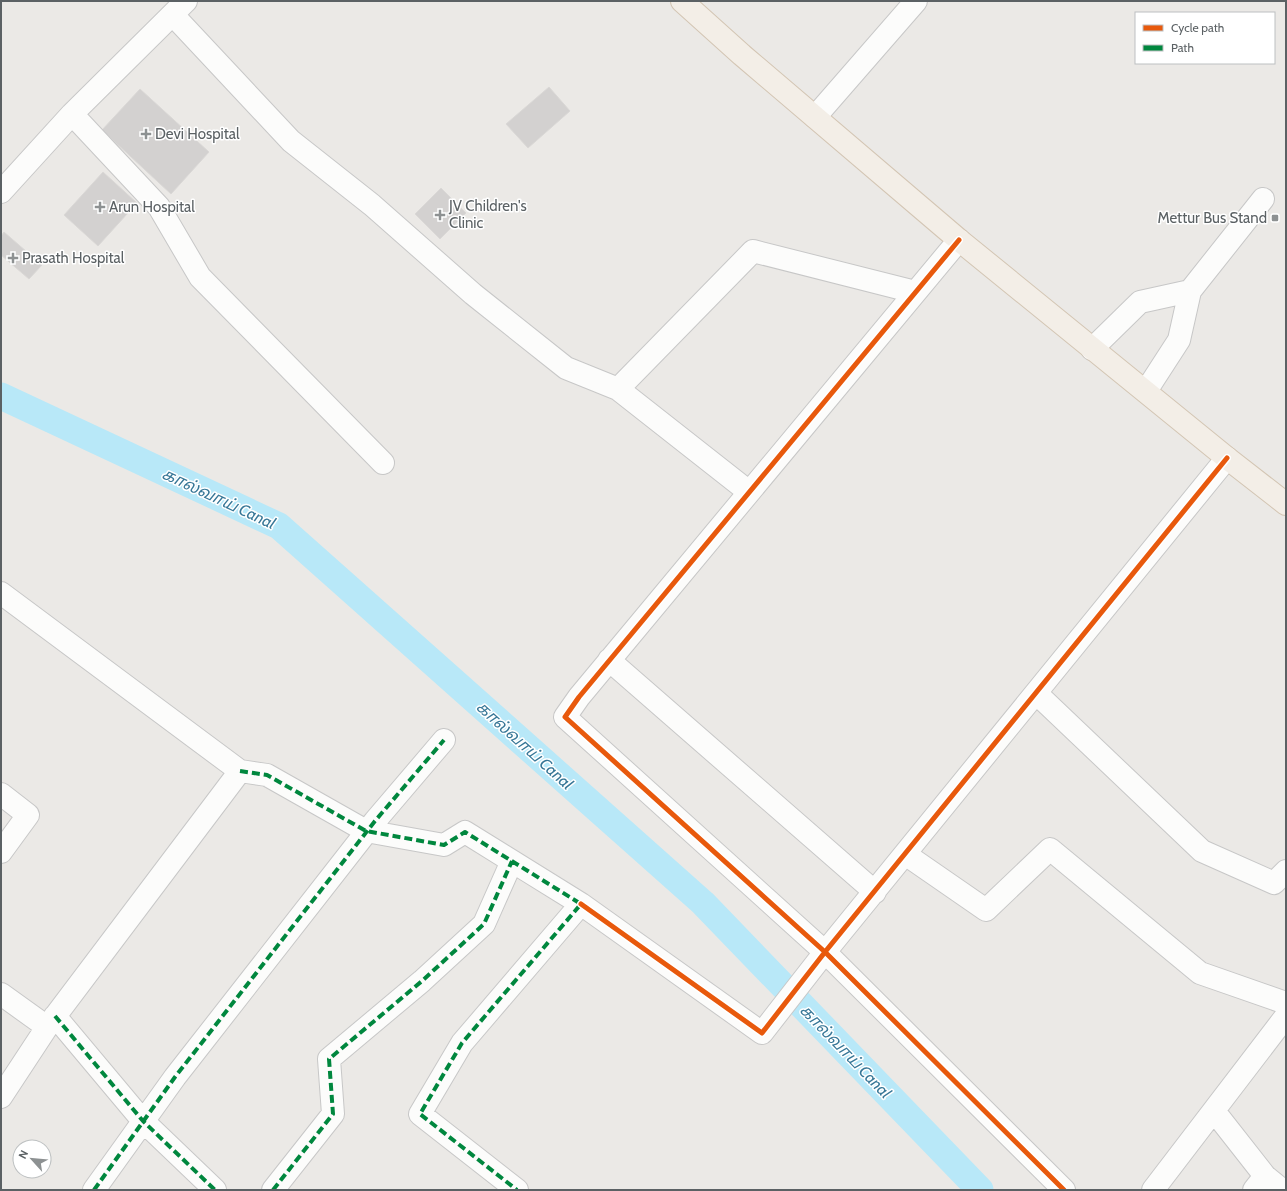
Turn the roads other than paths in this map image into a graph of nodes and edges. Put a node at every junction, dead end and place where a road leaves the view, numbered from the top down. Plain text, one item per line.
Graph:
1 (682, 1) edge
2 (916, 1) edge
3 (179, 8) edge
4 (72, 114) junction
5 (815, 117) junction
6 (1, 192) edge
7 (1262, 199) dead end
8 (959, 240) junction
9 (1190, 290) junction
10 (915, 292) junction
11 (1092, 348) junction
12 (618, 389) junction
13 (1146, 391) junction
14 (1227, 458) junction
15 (383, 463) dead end
16 (749, 492) junction
17 (1286, 504) edge
18 (1, 593) edge
19 (610, 660) junction
20 (1036, 693) junction
21 (444, 740) dead end
22 (240, 771) junction
23 (1, 794) edge
24 (366, 831) junction
25 (1, 852) edge
26 (905, 854) junction
27 (512, 861) junction
28 (1286, 871) edge
29 (875, 892) junction
30 (581, 904) junction
31 (821, 958) junction
32 (1, 994) edge
33 (1286, 1003) edge
34 (1286, 1016) edge
35 (51, 1021) junction
36 (1, 1097) edge
37 (1214, 1111) junction
38 (143, 1121) junction
39 (1259, 1183) edge
40 (94, 1190) edge
41 (215, 1190) edge
42 (273, 1190) edge
43 (517, 1190) edge
44 (1064, 1190) edge
45 (1153, 1190) edge
46 (1282, 1190) edge

1 - 5 main road
2 - 5 street
3 - 4 street
3 - 12 street
4 - 6 street
4 - 15 street
5 - 8 main road
7 - 9 street
8 - 10 street
8 - 11 main road
9 - 11 street
9 - 13 street
10 - 12 street
10 - 16 street
11 - 13 main road
12 - 16 street
13 - 14 main road
14 - 17 main road
14 - 20 street
16 - 19 street
18 - 22 street
19 - 29 street
19 - 31 street
20 - 26 street
20 - 28 street
21 - 24 street
22 - 24 street
22 - 35 street
23 - 25 street
24 - 27 street
24 - 38 street
26 - 29 street
26 - 33 street
27 - 30 street
27 - 42 street
29 - 31 street
30 - 31 street
30 - 43 street
31 - 44 street
32 - 35 street
34 - 37 street
35 - 36 street
35 - 38 street
37 - 39 street
37 - 45 street
38 - 40 street
38 - 41 street
39 - 46 street

